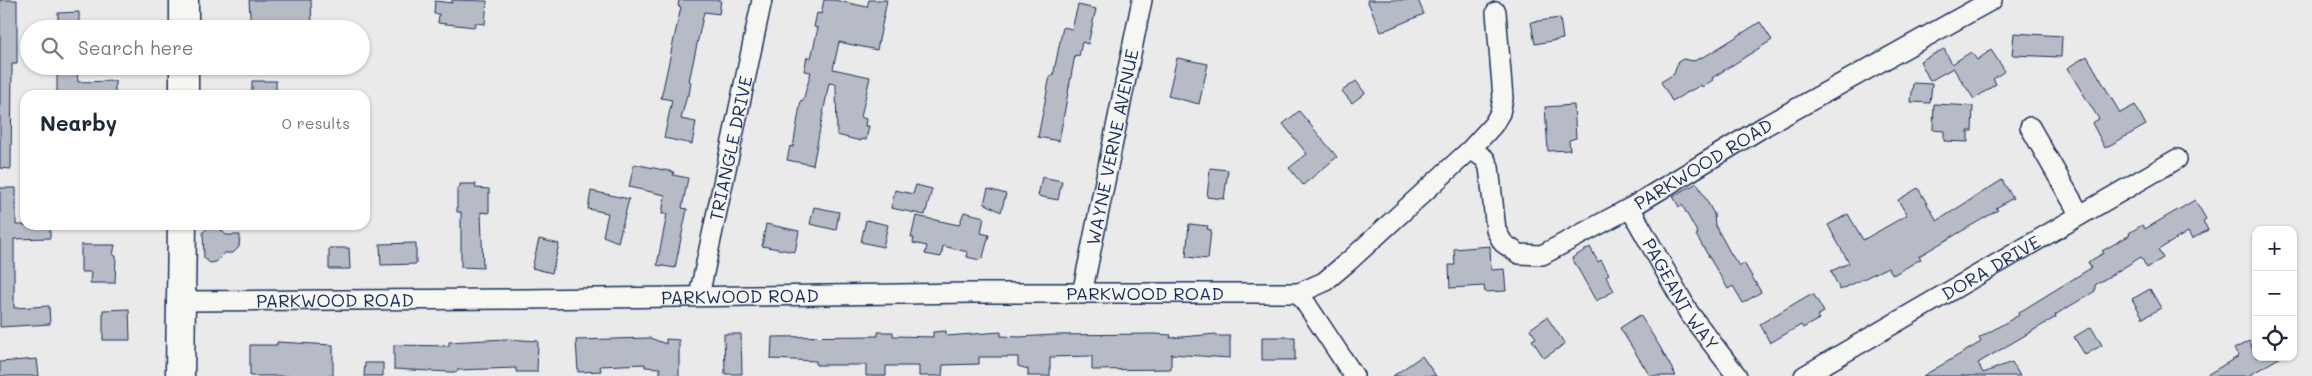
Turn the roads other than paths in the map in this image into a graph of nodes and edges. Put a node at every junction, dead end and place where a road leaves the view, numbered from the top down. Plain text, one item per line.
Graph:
1 (184, 0) edge
2 (762, 0) edge
3 (1142, 0) edge
4 (1992, 0) edge
5 (1496, 12) dead end
6 (184, 20) edge
7 (184, 75) edge
8 (184, 90) edge
9 (2030, 127) dead end
10 (1471, 149) junction
11 (2177, 159) dead end
12 (1630, 208) junction
13 (2080, 215) junction
14 (182, 230) edge
15 (1082, 294) junction
16 (1299, 294) junction
17 (700, 296) junction
18 (181, 301) junction
19 (180, 376) edge
20 (1354, 376) edge
21 (1737, 376) edge
22 (1804, 376) edge

1 - 6 main road
2 - 17 street, TRIANGLE DRIVE
3 - 15 street, WAYNE VERNE AVENUE
4 - 12 street, PARKWOOD ROAD
5 - 10 street, PARKWOOD ROAD
7 - 8 main road
9 - 13 street
10 - 12 street, PARKWOOD ROAD
10 - 16 street, PARKWOOD ROAD
11 - 13 street, DORA DRIVE
12 - 21 street, PAGEANT WAY
13 - 22 street, DORA DRIVE
14 - 18 main road
15 - 16 street, PARKWOOD ROAD
15 - 17 street, PARKWOOD ROAD
16 - 20 street
17 - 18 street, PARKWOOD ROAD
18 - 19 main road

